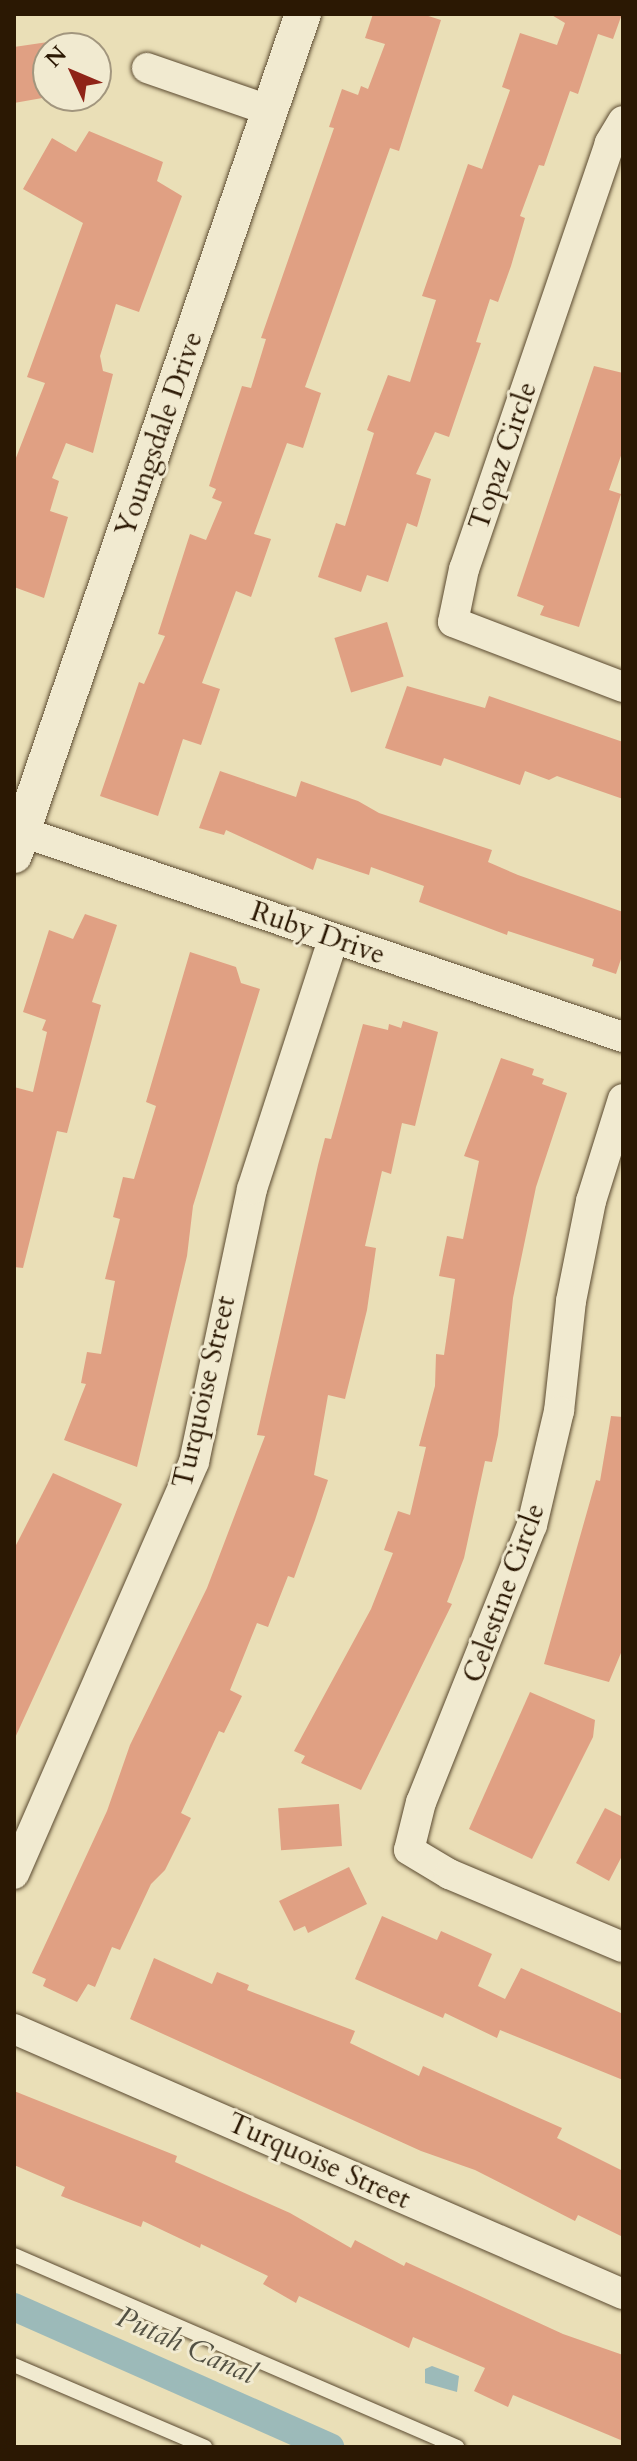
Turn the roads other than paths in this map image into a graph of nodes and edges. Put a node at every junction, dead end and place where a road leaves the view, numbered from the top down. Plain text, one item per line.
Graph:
1 (303, 14) edge
2 (147, 68) dead end
3 (271, 111) junction
4 (623, 121) edge
5 (623, 687) edge
6 (17, 838) edge
7 (333, 939) junction
8 (623, 1037) edge
9 (623, 1099) edge
10 (14, 1874) edge
11 (623, 1947) edge
12 (14, 2029) edge
13 (14, 2255) edge
14 (623, 2294) edge
15 (14, 2365) edge
16 (205, 2447) edge
17 (457, 2447) edge

1 - 3 street, Youngsdale Drive
2 - 3 street
3 - 6 street, Youngsdale Drive
4 - 5 street, Topaz Circle
6 - 7 street, Ruby Drive
7 - 8 street, Ruby Drive
7 - 10 street, Turquoise Street
9 - 11 street, Celestine Circle
12 - 14 street, Turquoise Street
13 - 17 lane
15 - 16 lane

